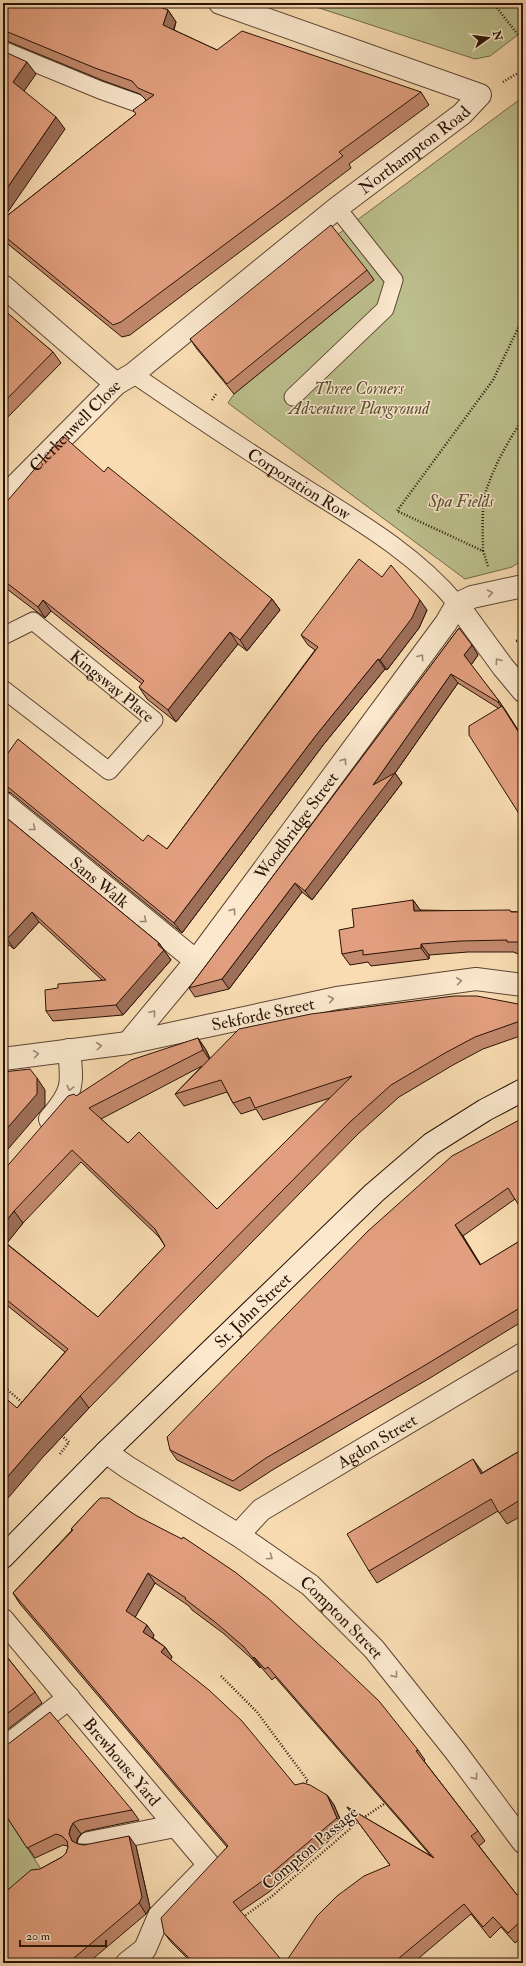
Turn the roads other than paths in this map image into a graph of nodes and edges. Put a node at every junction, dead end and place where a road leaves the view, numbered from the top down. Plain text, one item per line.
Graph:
1 (220, 3) edge
2 (3, 50) edge
3 (137, 102) edge
4 (337, 208) junction
5 (3, 286) edge
6 (124, 379) junction
7 (293, 397) dead end
8 (3, 498) edge
9 (523, 586) edge
10 (458, 604) junction
11 (3, 636) edge
12 (3, 689) edge
13 (523, 691) edge
14 (3, 803) edge
15 (196, 962) junction
16 (523, 985) edge
17 (128, 1043) junction
18 (69, 1050) junction
19 (3, 1059) edge
20 (523, 1090) edge
21 (39, 1132) edge
22 (523, 1354) edge
23 (106, 1452) junction
24 (238, 1536) junction
25 (3, 1557) edge
26 (3, 1620) edge
27 (69, 1698) junction
28 (3, 1749) edge
29 (175, 1826) junction
30 (523, 1842) edge
31 (89, 1843) edge
32 (151, 1956) edge
33 (127, 1963) edge

1 - 4 street, Northampton Road
2 - 3 lane
4 - 6 street, Northampton Road
4 - 7 lane
5 - 6 street
6 - 8 street, Clerkenwell Close
6 - 10 lane, Corporation Row
10 -> 9 street
13 -> 10 street
15 -> 10 street, Woodbridge Street
11 - 12 lane, Kingsway Place
14 -> 15 street, Sans Walk
17 -> 15 street, Woodbridge Street
17 -> 16 street, Sekforde Street
18 -> 17 street, Sekforde Street
19 -> 18 street, Sekforde Street
18 -> 21 street
20 - 23 street, St. John Street
22 - 24 street, Agdon Street
23 - 24 street, Compton Street
23 - 25 street, St. John Street
24 -> 30 street, Compton Street
26 - 27 street, Brewhouse Yard
27 - 28 street
27 - 29 street, Brewhouse Yard
29 - 31 street, Brewhouse Yard
29 - 32 street, Brewhouse Yard
32 - 33 street, Brewhouse Yard

